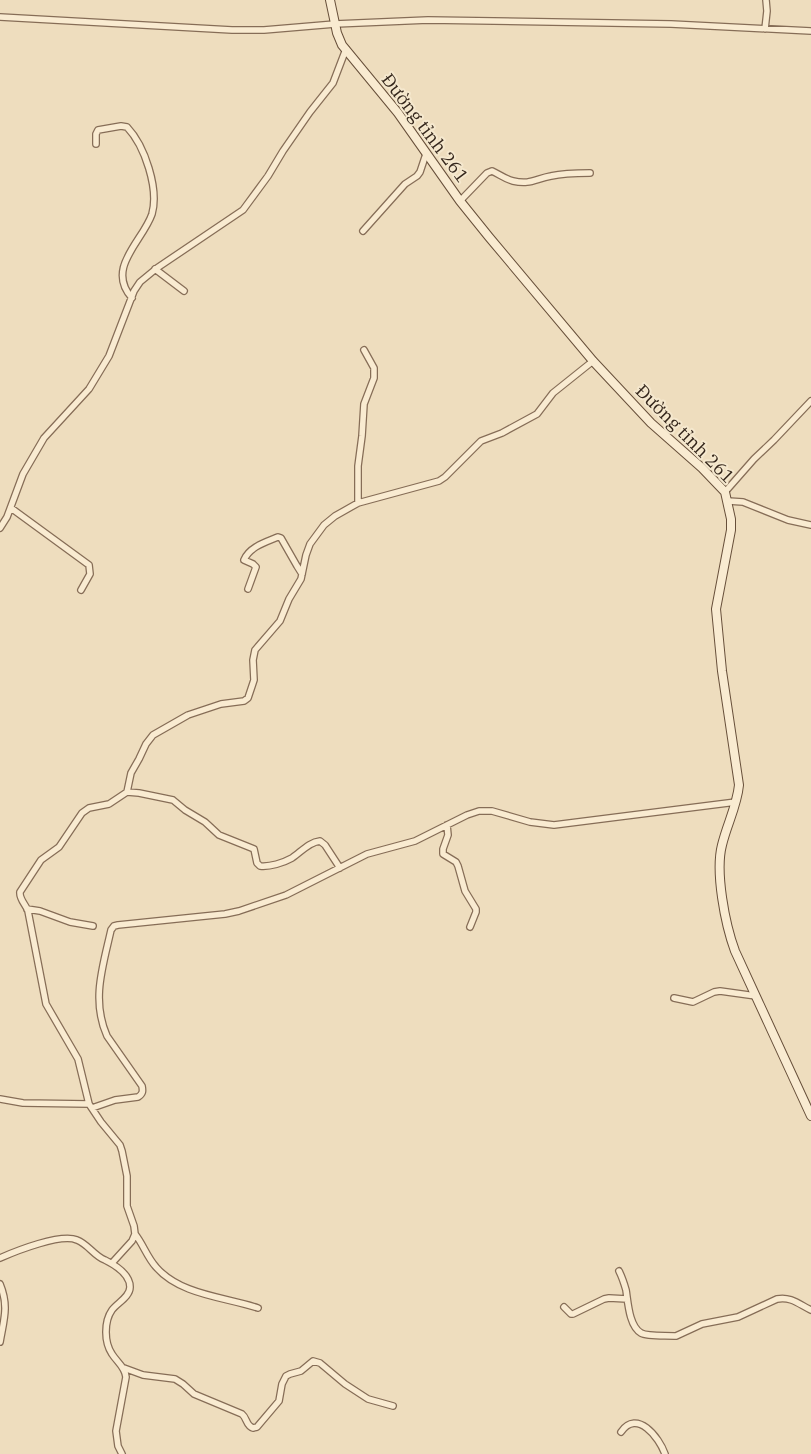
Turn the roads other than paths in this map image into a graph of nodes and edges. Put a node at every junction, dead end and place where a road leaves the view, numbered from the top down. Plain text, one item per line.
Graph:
1 (330, 0) edge
2 (766, 0) edge
3 (0, 17) edge
4 (335, 24) junction
5 (765, 29) junction
6 (811, 29) edge
7 (346, 49) junction
8 (96, 144) dead end
9 (426, 154) junction
10 (590, 173) dead end
11 (460, 200) junction
12 (363, 231) dead end
13 (154, 269) junction
14 (184, 291) dead end
15 (132, 298) junction
16 (364, 350) dead end
17 (594, 361) junction
18 (811, 401) edge
19 (725, 492) junction
20 (728, 501) junction
21 (358, 503) junction
22 (11, 508) junction
23 (2, 521) edge
24 (811, 525) edge
25 (0, 528) edge
26 (302, 574) junction
27 (248, 589) dead end
28 (81, 590) dead end
29 (127, 792) junction
30 (736, 802) junction
31 (447, 825) junction
32 (340, 868) junction
33 (28, 909) junction
34 (92, 926) dead end
35 (470, 927) dead end
36 (756, 996) junction
37 (674, 998) dead end
38 (0, 1099) edge
39 (91, 1106) junction
40 (811, 1116) edge
41 (135, 1234) junction
42 (0, 1258) edge
43 (112, 1263) junction
44 (619, 1271) dead end
45 (0, 1284) edge
46 (627, 1299) junction
47 (564, 1307) dead end
48 (258, 1308) dead end
49 (811, 1310) edge
50 (0, 1342) edge
51 (124, 1368) junction
52 (394, 1406) dead end
53 (621, 1432) dead end
54 (122, 1454) edge
55 (665, 1454) edge

1 - 4 main road, Đường tỉnh 261
2 - 5 street
3 - 4 street
4 - 5 street
4 - 7 main road, Đường tỉnh 261
5 - 6 street
7 - 9 main road, Đường tỉnh 261
7 - 13 street
8 - 15 street
9 - 11 main road, Đường tỉnh 261
9 - 12 street
10 - 11 street
11 - 17 main road, Đường tỉnh 261
13 - 14 street
13 - 15 street
15 - 22 street
16 - 21 street
17 - 19 main road, Đường tỉnh 261
17 - 21 street
18 - 19 street
19 - 20 main road, Đường tỉnh 261
20 - 24 street
20 - 30 main road, Đường tỉnh 261
21 - 26 street
22 - 23 street
22 - 28 street
23 - 25 street
26 - 27 street
26 - 29 street
29 - 32 street
29 - 33 street
30 - 31 street
30 - 36 main road, Đường tỉnh 261
31 - 32 street
31 - 35 street
32 - 39 street
33 - 34 street
33 - 39 street
36 - 37 street
36 - 40 main road, Đường tỉnh 261
38 - 39 street
39 - 41 street
41 - 43 street
41 - 48 street
42 - 43 street
43 - 51 street
44 - 46 street
45 - 50 street
46 - 47 street
46 - 49 street
51 - 52 street
51 - 54 street
53 - 55 street

